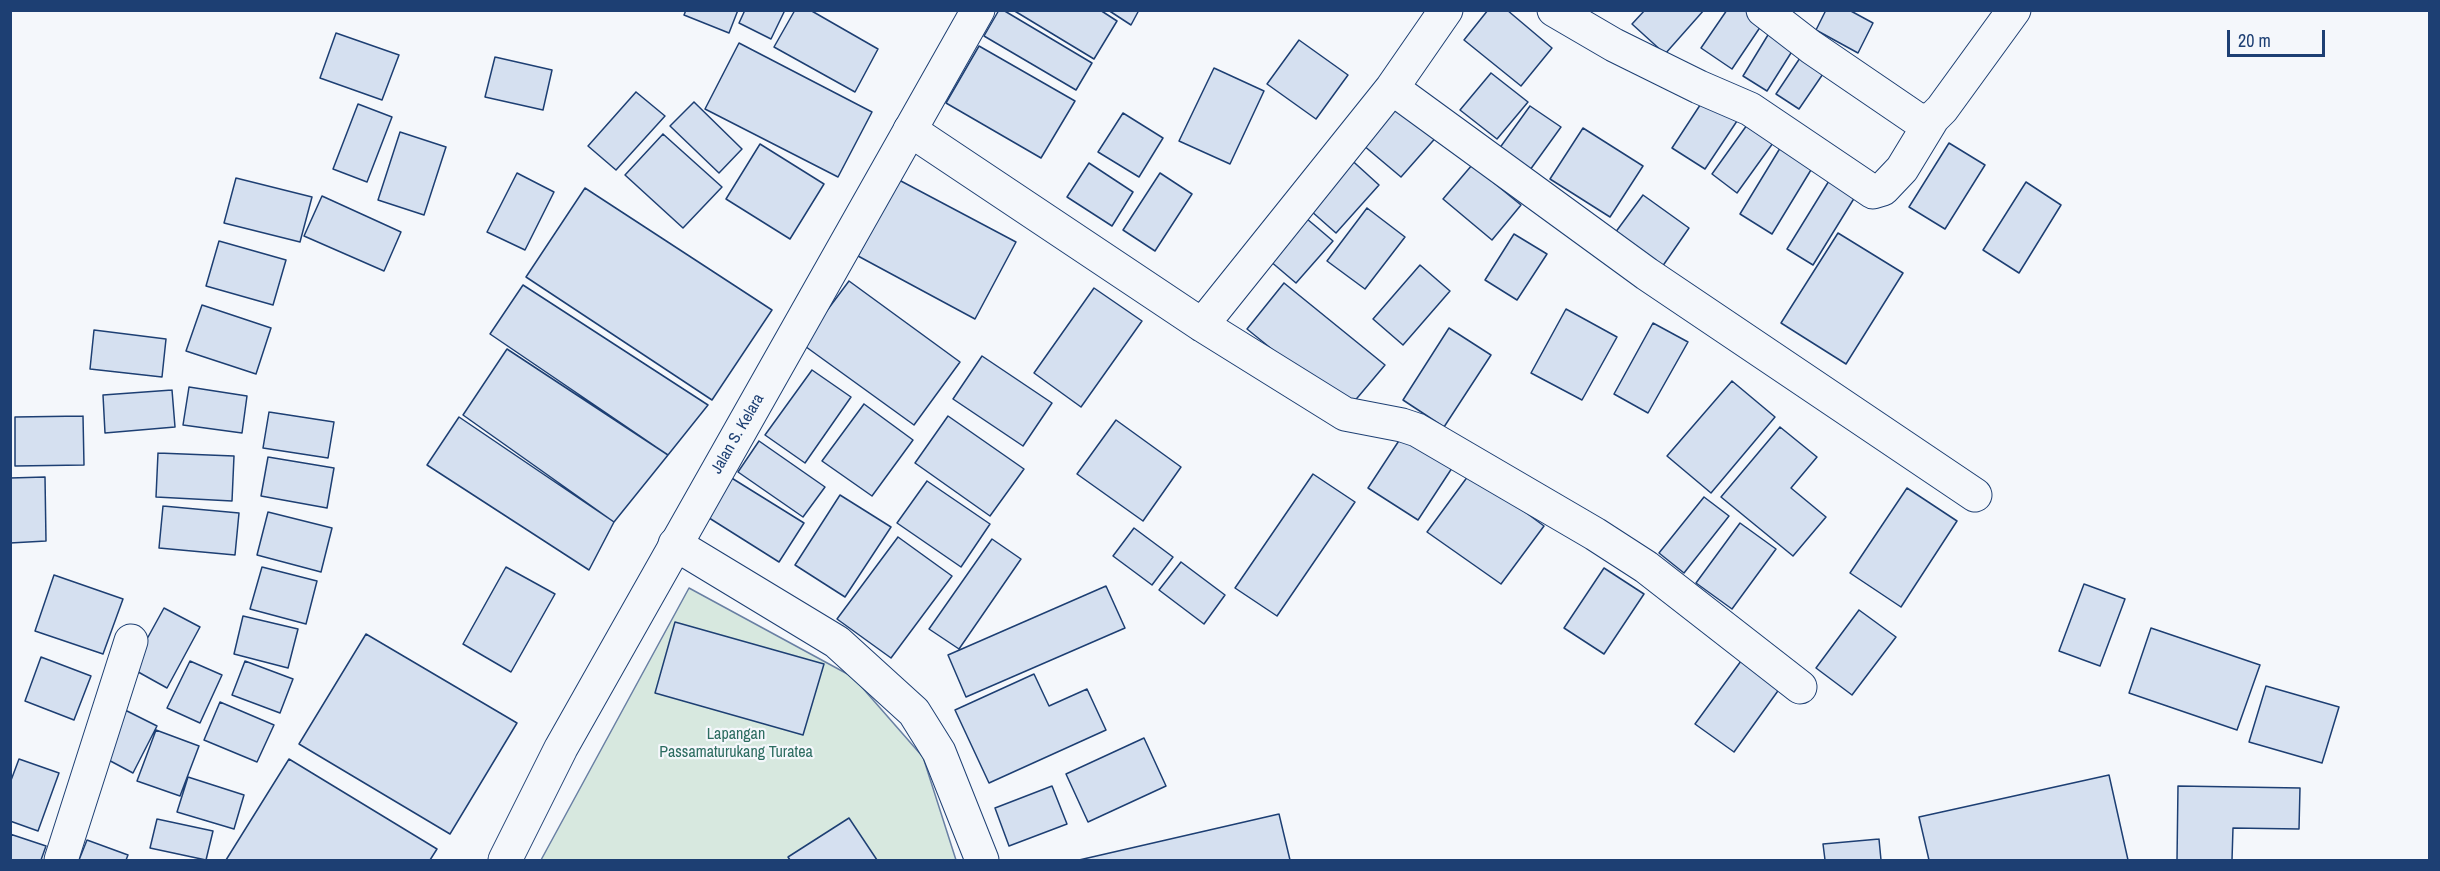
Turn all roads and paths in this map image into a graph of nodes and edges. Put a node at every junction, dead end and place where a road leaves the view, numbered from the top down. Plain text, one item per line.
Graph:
1 (978, 10) edge
2 (1446, 10) edge
3 (1554, 10) edge
4 (1763, 10) edge
5 (2014, 10) edge
6 (1392, 88) junction
7 (1933, 118) junction
8 (910, 130) junction
9 (1202, 324) junction
10 (1975, 495) dead end
11 (675, 544) junction
12 (131, 641) dead end
13 (1800, 687) dead end
14 (62, 861) edge
15 (504, 861) edge
16 (982, 861) edge

1 - 8 street, Jalan S. Kelara
2 - 6 street
3 - 7 street
4 - 7 street
5 - 7 street
6 - 9 street
6 - 10 street
8 - 9 street
8 - 11 street, Jalan S. Kelara
9 - 13 street
11 - 15 street, Jalan S. Kelara
11 - 16 street
12 - 14 street

